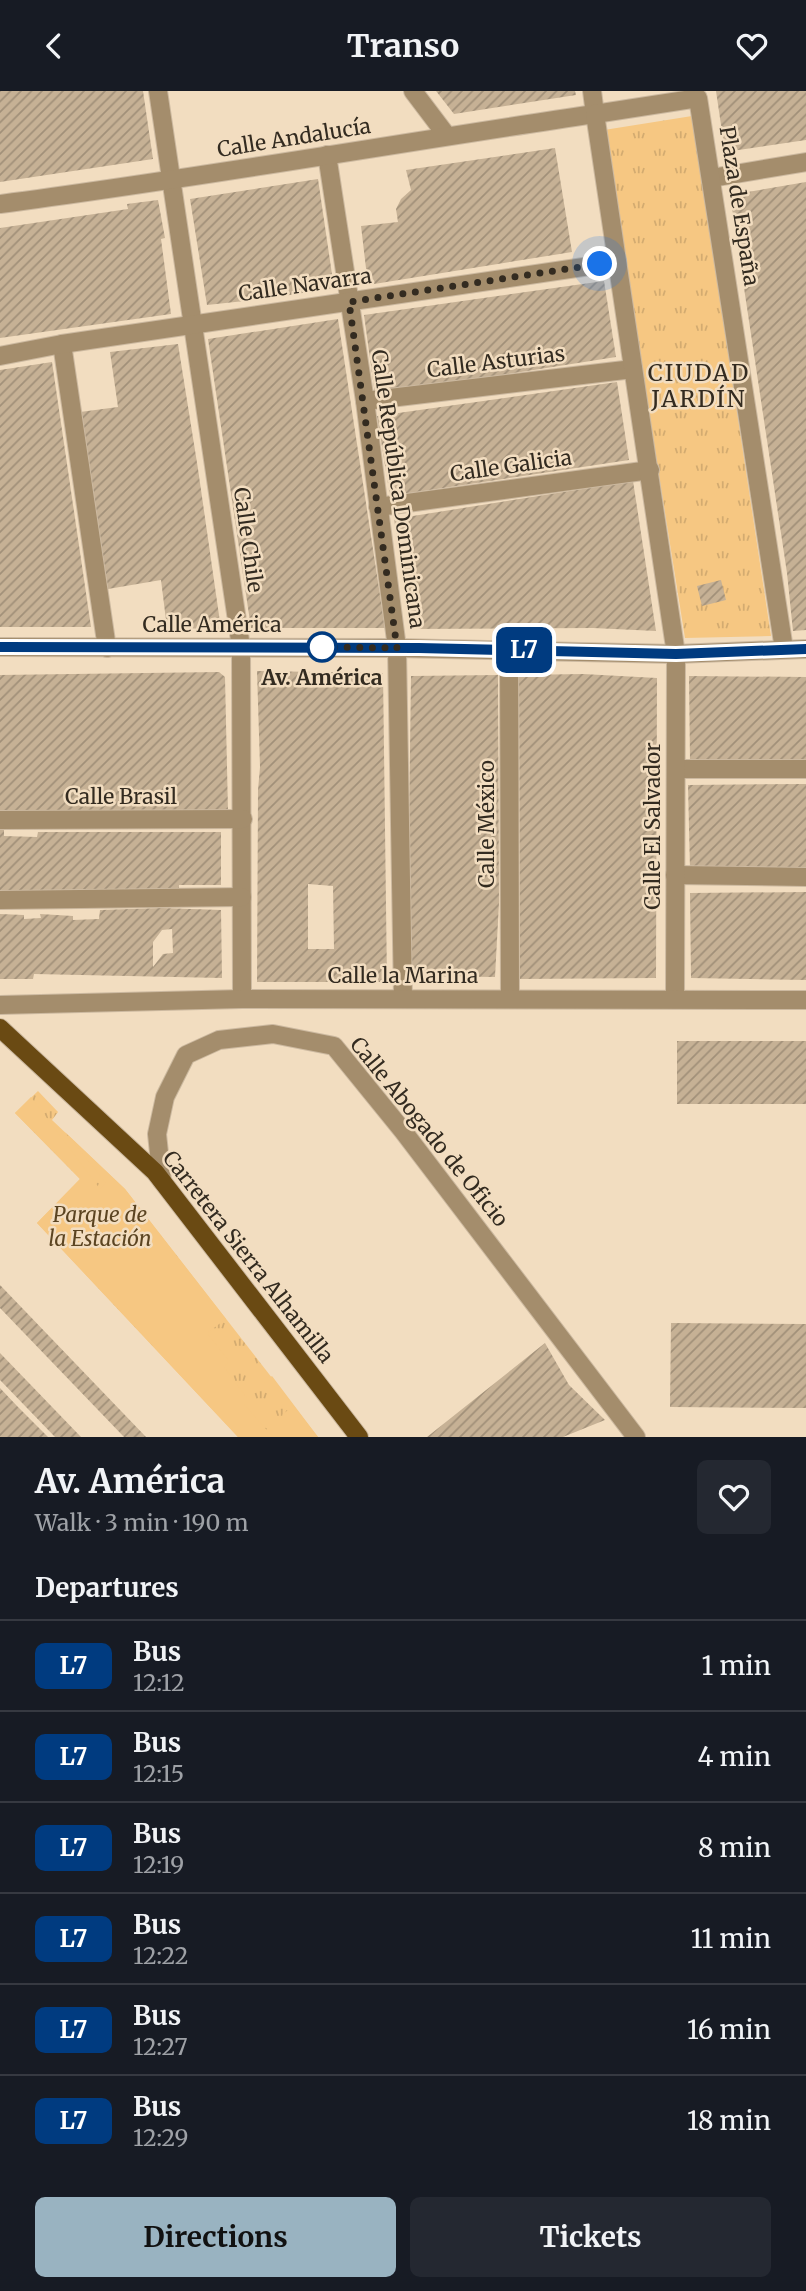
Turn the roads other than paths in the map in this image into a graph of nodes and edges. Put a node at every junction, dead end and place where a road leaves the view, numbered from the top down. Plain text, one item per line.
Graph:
1 (158, 91) edge
2 (413, 91) edge
3 (592, 91) edge
4 (698, 95) edge
5 (595, 114) junction
6 (447, 136) junction
7 (327, 155) junction
8 (806, 162) edge
9 (711, 178) junction
10 (170, 181) junction
11 (0, 204) edge
12 (617, 262) junction
13 (349, 302) junction
14 (193, 325) junction
15 (62, 344) junction
16 (0, 356) edge
17 (634, 369) junction
18 (365, 401) junction
19 (650, 470) junction
20 (378, 507) junction
21 (0, 647) edge
22 (241, 647) junction
23 (107, 648) junction
24 (397, 648) junction
25 (509, 649) junction
26 (784, 649) junction
27 (806, 649) edge
28 (676, 654) junction
29 (676, 769) junction
30 (806, 769) edge
31 (243, 819) junction
32 (0, 820) edge
33 (675, 875) junction
34 (806, 877) edge
35 (242, 897) junction
36 (0, 900) edge
37 (510, 998) junction
38 (675, 998) junction
39 (242, 999) junction
40 (403, 999) junction
41 (806, 1000) edge
42 (0, 1005) edge
43 (0, 1028) edge
44 (162, 1181) junction
45 (359, 1437) edge
46 (636, 1437) edge

1 - 10 street, Calle Chile
2 - 6 street
3 - 5 street
4 - 5 street, Plaza de España
4 - 9 street, Plaza de España
5 - 6 street, Calle Andalucía
5 - 12 street
6 - 7 street, Calle Andalucía
7 - 10 street, Calle Andalucía
7 - 13 street, Calle República Dominicana
8 - 9 street
9 - 26 street, Plaza de España
10 - 11 street, Calle Andalucía
10 - 14 street, Calle Chile
12 - 13 street, Calle Navarra
12 - 17 street
13 - 14 street, Calle Navarra
13 - 18 street, Calle República Dominicana
14 - 15 street, Calle Navarra
14 - 22 street, Calle Chile
15 - 16 street, Calle Navarra
15 - 23 street
17 - 18 street, Calle Asturias
17 - 19 street
18 - 20 street, Calle República Dominicana
19 - 20 street, Calle Galicia
19 - 28 street
20 - 24 street, Calle República Dominicana
21 - 23 street, Calle América
22 - 23 street, Calle América
22 - 24 street, Calle América
22 - 31 street, Calle Chile
24 - 25 street, Calle América
24 - 40 street, Calle República Dominicana
25 - 28 street, Calle América
25 - 37 street, Calle México
26 - 27 street
26 - 28 street
28 - 29 street, Calle El Salvador
29 - 30 street
29 - 33 street, Calle El Salvador
31 - 32 street, Calle Brasil
31 - 35 street, Calle Chile
33 - 34 street
33 - 38 street, Calle El Salvador
35 - 36 street
35 - 39 street, Calle Chile
37 - 38 street, Calle la Marina
37 - 40 street, Calle la Marina
38 - 41 street, Calle la Marina
39 - 40 street, Calle la Marina
39 - 42 street, Calle la Marina
43 - 44 main road, Carretera Sierra Alhamilla
44 - 45 main road, Carretera Sierra Alhamilla
44 - 46 street, Calle Abogado de Oficio

